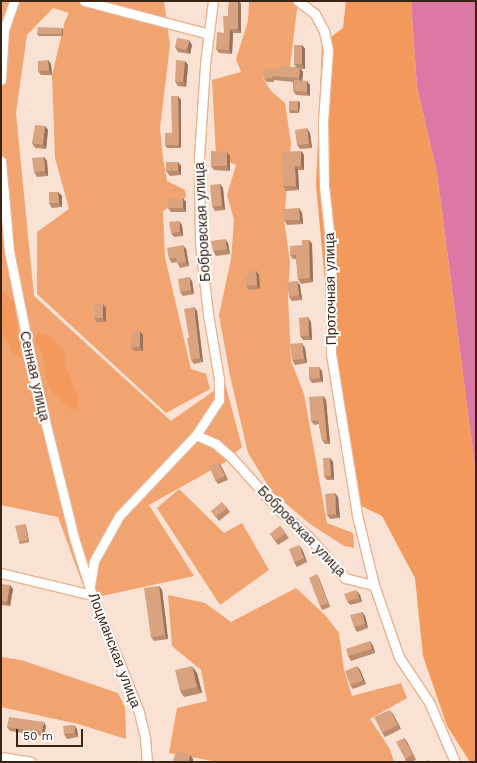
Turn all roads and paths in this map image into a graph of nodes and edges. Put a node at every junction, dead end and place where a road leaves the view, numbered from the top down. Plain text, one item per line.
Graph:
1 (14, 1) edge
2 (84, 1) edge
3 (213, 1) edge
4 (298, 1) edge
5 (209, 34) junction
6 (1, 80) edge
7 (1, 161) edge
8 (196, 435) junction
9 (1, 573) edge
10 (374, 585) junction
11 (91, 590) junction
12 (1, 757) edge
13 (31, 762) edge
14 (147, 762) edge
15 (455, 762) edge

1 - 6 street
2 - 5 street
3 - 5 street, Бобровская улица
4 - 10 street, Проточная улица
5 - 8 street, Бобровская улица
7 - 11 street, Сенная улица
8 - 10 street, Бобровская улица
8 - 11 street, Бобровская улица
9 - 11 street
10 - 15 street
11 - 14 street, Лоцманская улица
12 - 13 street

